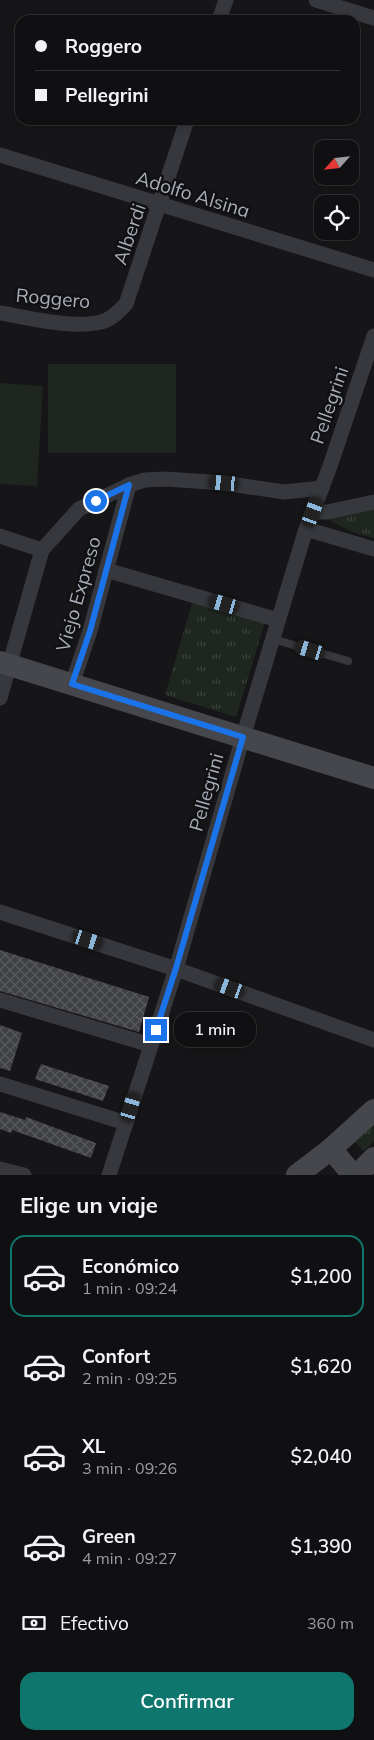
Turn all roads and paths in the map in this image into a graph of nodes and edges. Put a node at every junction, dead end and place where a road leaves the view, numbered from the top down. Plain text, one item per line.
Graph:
1 (226, 0) edge
2 (316, 0) edge
3 (221, 15) edge
4 (374, 18) edge
5 (185, 125) edge
6 (0, 155) edge
7 (160, 205) junction
8 (374, 270) edge
9 (0, 313) edge
10 (102, 322) joint
11 (374, 336) edge
12 (129, 485) junction
13 (322, 488) junction
14 (374, 502) edge
15 (313, 512) junction
16 (306, 529) junction
17 (0, 536) edge
18 (374, 549) edge
19 (42, 550) junction
20 (106, 570) junction
21 (278, 620) junction
22 (273, 639) junction
23 (348, 661) dead end
24 (5, 664) edge
25 (72, 684) junction
26 (0, 698) edge
27 (243, 737) junction
28 (374, 778) edge
29 (0, 912) edge
30 (176, 968) junction
31 (0, 1000) edge
32 (374, 1040) edge
33 (151, 1045) junction
34 (0, 1084) edge
35 (374, 1110) edge
36 (126, 1123) junction
37 (331, 1148) junction
38 (374, 1158) edge
39 (0, 1169) edge
40 (24, 1175) edge
41 (109, 1175) edge
42 (298, 1175) edge
43 (353, 1175) edge
44 (357, 1175) edge

1 - 3 street
2 - 4 street
5 - 7 street, Alberdi
6 - 7 street, Adolfo Alsina
7 - 8 street, Adolfo Alsina
7 - 10 street, Alberdi
9 - 10 street, Roggero
11 - 13 street, Pellegrini
12 - 13 street
12 - 19 street
12 - 20 street, Viejo Expreso
13 - 15 street, Pellegrini
14 - 15 street
15 - 16 street, Pellegrini
16 - 18 street
16 - 21 street, Pellegrini
17 - 19 street
19 - 24 street
20 - 21 street
20 - 25 street, Viejo Expreso
21 - 22 street, Pellegrini
22 - 23 lane
22 - 27 street, Pellegrini
24 - 25 street
24 - 26 street
25 - 27 street
27 - 28 street
27 - 30 street, Pellegrini
29 - 30 street
30 - 32 street
30 - 33 street, Pellegrini
31 - 33 street
33 - 36 street, Pellegrini
34 - 36 street
35 - 37 street
36 - 41 street, Pellegrini
37 - 42 street
37 - 43 street
38 - 44 street
39 - 40 street

